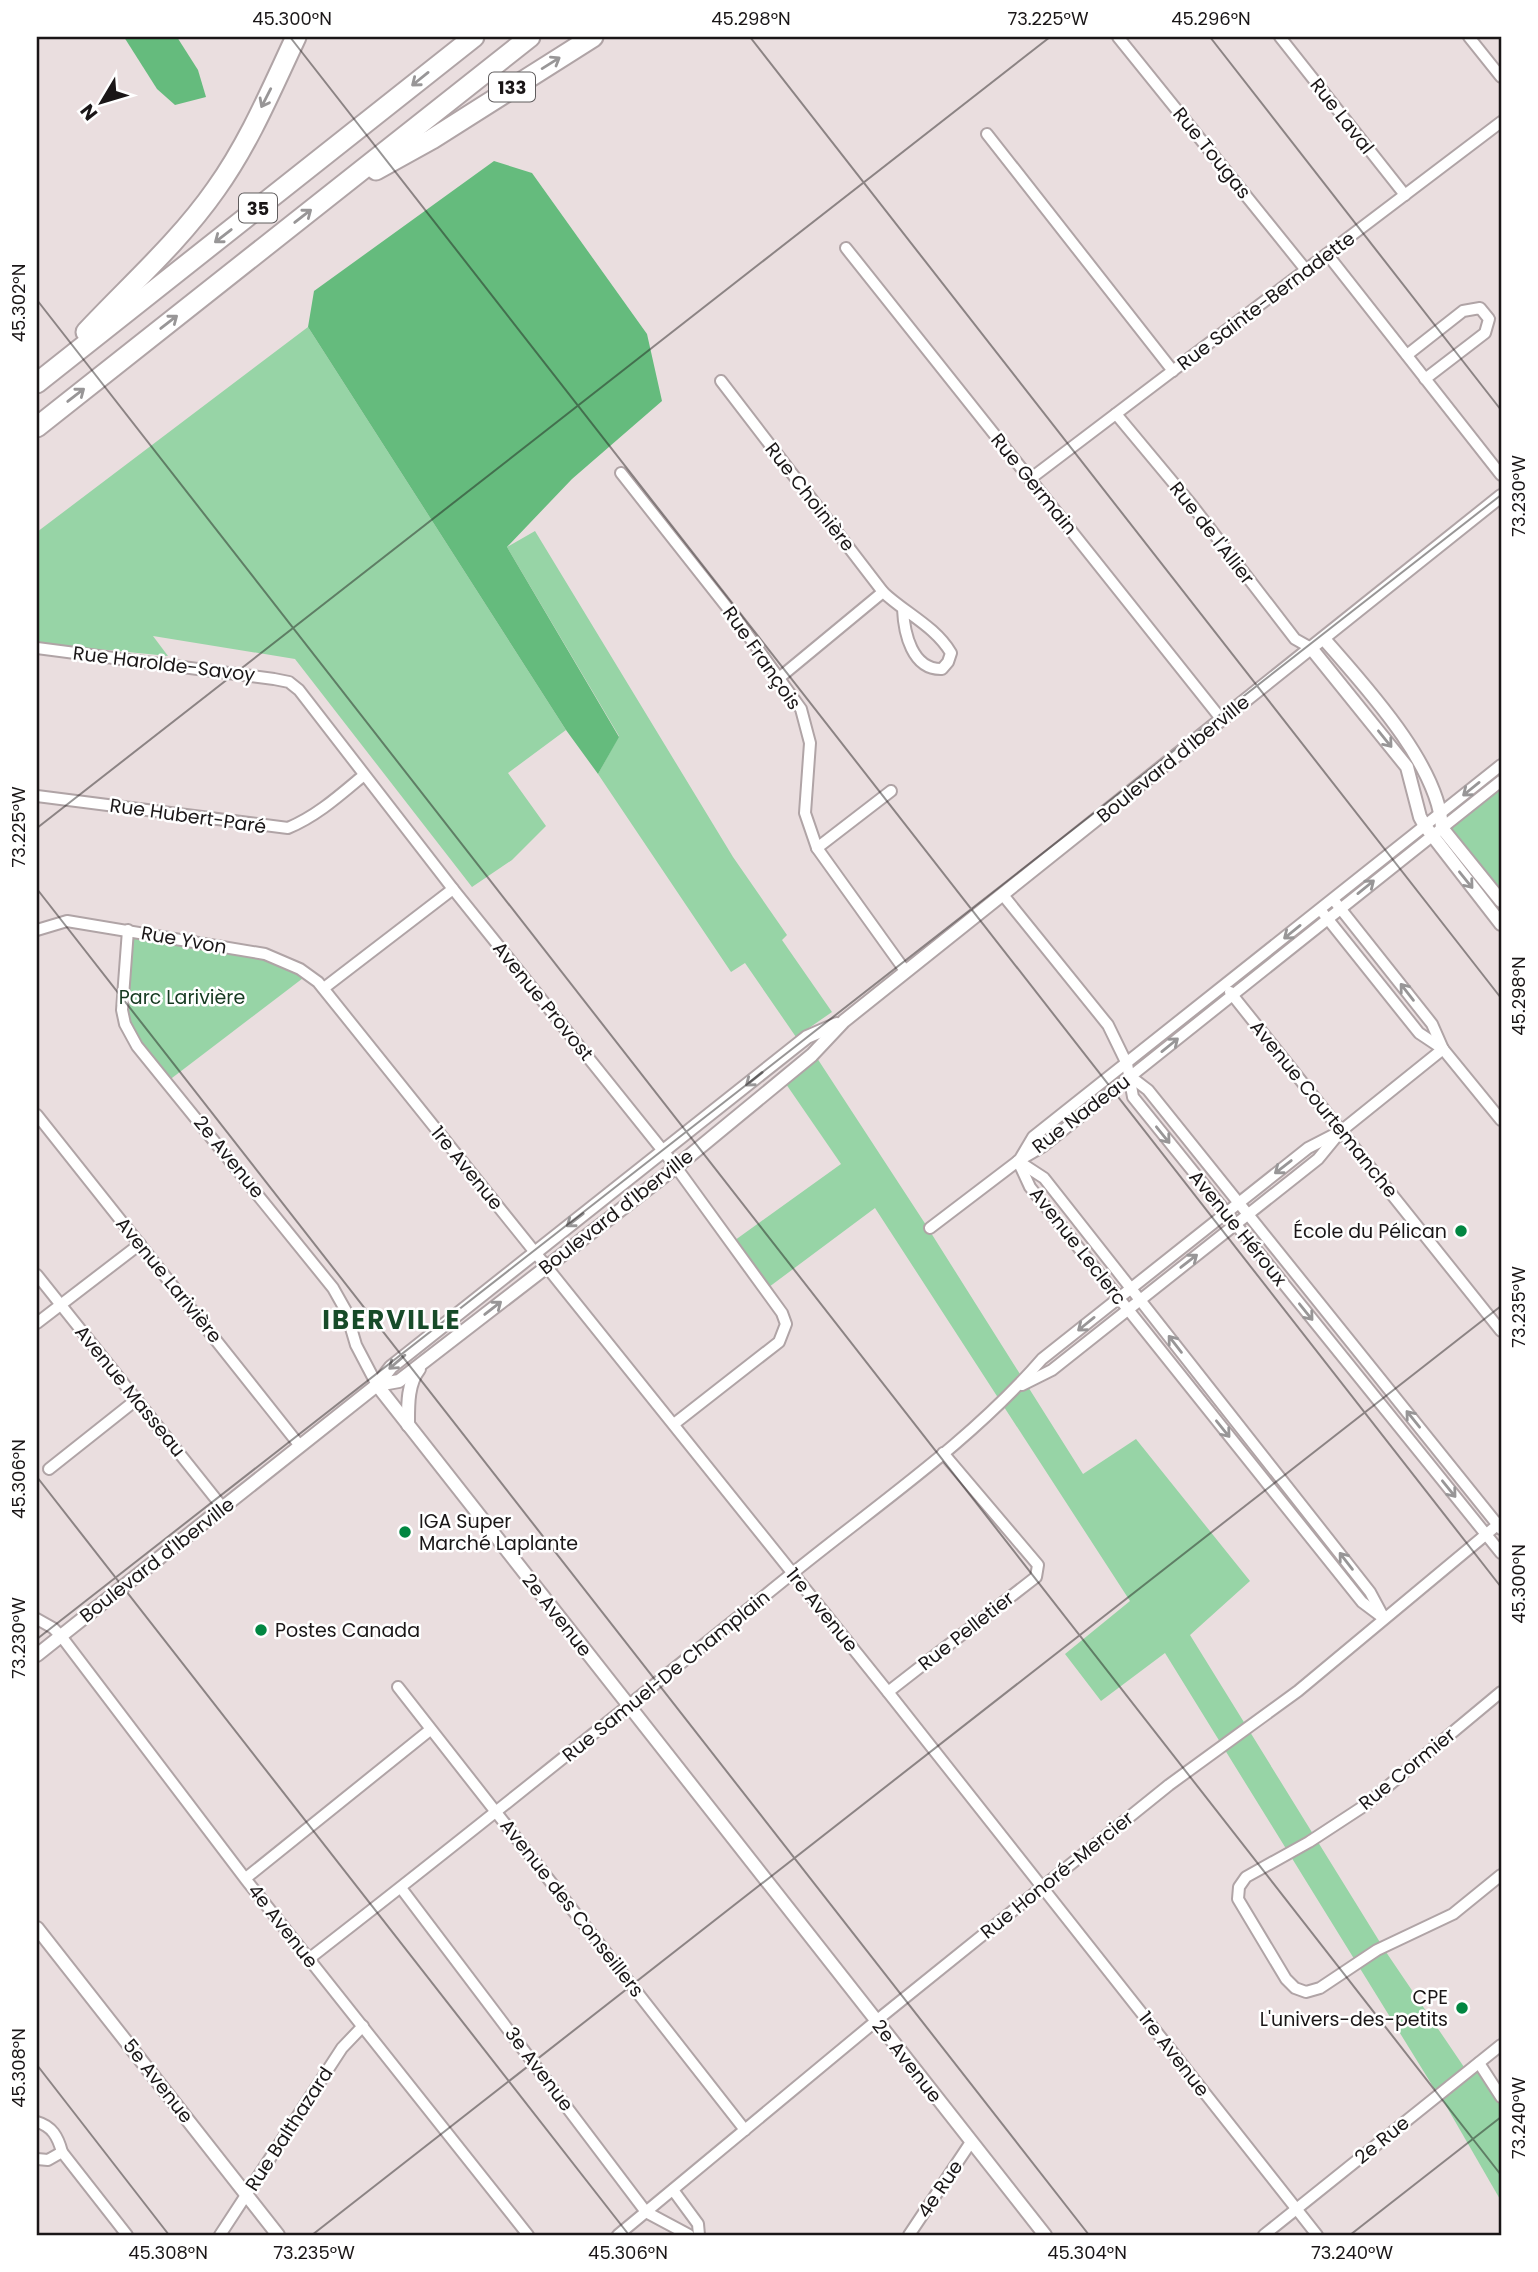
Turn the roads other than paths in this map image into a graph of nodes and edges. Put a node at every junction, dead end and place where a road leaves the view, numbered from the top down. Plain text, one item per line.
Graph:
1 (296, 37) edge
2 (474, 37) edge
3 (530, 37) edge
4 (593, 37) edge
5 (1118, 37) edge
6 (1280, 37) edge
7 (1469, 37) edge
8 (1501, 77) edge
9 (1501, 122) edge
10 (987, 134) dead end
11 (328, 195) junction
12 (1405, 195) junction
13 (846, 248) dead end
14 (1327, 254) junction
15 (1306, 270) junction
16 (1407, 355) junction
17 (1173, 371) junction
18 (1425, 379) junction
19 (40, 381) edge
20 (721, 382) dead end
21 (1116, 414) junction
22 (37, 427) edge
23 (621, 473) dead end
24 (1501, 475) edge
25 (1030, 479) junction
26 (1501, 496) edge
27 (883, 593) junction
28 (903, 608) junction
29 (1324, 639) junction
30 (37, 648) edge
31 (1311, 648) junction
32 (779, 678) junction
33 (291, 684) joint
34 (1378, 702) junction
35 (1363, 713) junction
36 (1222, 720) junction
37 (1501, 765) edge
38 (364, 775) junction
39 (1501, 781) edge
40 (891, 791) dead end
41 (37, 796) edge
42 (1441, 813) junction
43 (1442, 828) junction
44 (1428, 831) junction
45 (817, 848) junction
46 (453, 889) junction
47 (1003, 895) junction
48 (1501, 901) edge
49 (1336, 904) junction
50 (1323, 914) junction
51 (1501, 924) edge
52 (37, 930) edge
53 (128, 930) junction
54 (906, 972) junction
55 (1225, 986) junction
56 (324, 988) junction
57 (1232, 995) junction
58 (844, 1021) junction
59 (1443, 1049) junction
60 (1127, 1064) junction
61 (1130, 1077) junction
62 (37, 1115) edge
63 (1501, 1120) edge
64 (1341, 1131) junction
65 (663, 1151) junction
66 (1018, 1161) junction
67 (676, 1167) junction
68 (1238, 1202) junction
69 (1226, 1213) junction
70 (1247, 1214) junction
71 (1235, 1225) junction
72 (930, 1228) dead end
73 (140, 1244) junction
74 (534, 1251) junction
75 (547, 1266) junction
76 (37, 1275) edge
77 (1130, 1289) junction
78 (1118, 1298) junction
79 (1140, 1300) junction
80 (61, 1305) junction
81 (1127, 1309) junction
82 (37, 1323) edge
83 (1501, 1331) edge
84 (425, 1360) junction
85 (1368, 1363) junction
86 (1356, 1374) junction
87 (1203, 1379) junction
88 (377, 1385) junction
89 (1017, 1388) junction
90 (1191, 1388) junction
91 (136, 1400) junction
92 (674, 1424) junction
93 (408, 1426) junction
94 (300, 1446) junction
95 (943, 1453) junction
96 (49, 1469) dead end
97 (223, 1508) junction
98 (1500, 1526) edge
99 (1486, 1535) junction
100 (1331, 1542) junction
101 (1320, 1550) junction
102 (1501, 1553) edge
103 (793, 1573) junction
104 (1384, 1618) junction
105 (37, 1619) edge
106 (61, 1636) junction
107 (37, 1655) edge
108 (398, 1687) dead end
109 (888, 1692) junction
110 (1501, 1692) edge
111 (629, 1707) junction
112 (430, 1730) junction
113 (498, 1812) junction
114 (1501, 1875) edge
115 (246, 1878) junction
116 (401, 1888) junction
117 (1042, 1888) junction
118 (37, 1928) edge
119 (310, 1958) junction
120 (876, 2021) junction
121 (363, 2026) junction
122 (1501, 2045) edge
123 (1479, 2063) junction
124 (1501, 2097) edge
125 (37, 2122) edge
126 (745, 2130) junction
127 (971, 2142) junction
128 (62, 2152) junction
129 (37, 2159) edge
130 (673, 2190) junction
131 (247, 2195) junction
132 (1296, 2209) junction
133 (646, 2212) junction
134 (127, 2235) edge
135 (220, 2235) edge
136 (278, 2235) edge
137 (528, 2235) edge
138 (618, 2235) edge
139 (689, 2235) edge
140 (699, 2235) edge
141 (909, 2235) edge
142 (1045, 2235) edge
143 (1264, 2235) edge
144 (1317, 2235) edge

1 -> 19 highway
2 -> 19 highway, 35
3 - 11 highway, 35
11 -> 4 highway, 133
5 - 15 street, Rue Tougas
6 - 12 street, Rue Laval
7 - 8 street
9 - 12 street, Rue Sainte-Bernadette
10 - 17 street
22 -> 11 highway, 35
12 - 14 street, Rue Sainte-Bernadette
13 - 25 street, Rue Germain
14 - 15 street, Rue Sainte-Bernadette
14 - 16 street
15 - 17 street, Rue Sainte-Bernadette
16 - 18 street
16 - 18 street
17 - 21 street, Rue Sainte-Bernadette
18 - 24 street
20 - 27 street, Rue Choinière
21 - 25 street, Rue Sainte-Bernadette
21 - 31 street, Rue de l'Allier
23 - 32 street, Rue François
25 - 36 street, Rue Germain
26 - 29 street, Boulevard d'Iberville
27 - 28 street, Rue Choinière
27 - 32 street
28 - 28 street, Rue Choinière
29 - 31 street, Boulevard d'Iberville
29 - 34 street
30 - 33 street, Rue Harolde-Savoy
31 - 35 street
31 - 36 street, Boulevard d'Iberville
32 - 45 street, Rue François
33 - 38 street, Avenue Provost
34 - 35 street
34 - 42 street
35 -> 44 street
36 - 47 street, Boulevard d'Iberville
37 -> 42 street, Rue Nadeau
38 - 41 street, Rue Hubert-Paré
38 - 46 street, Avenue Provost
39 - 43 street, Rue Nadeau
40 - 45 street
42 - 43 street
42 - 44 street, Rue Nadeau
43 - 44 street, Rue Nadeau
43 - 48 street
44 - 49 street, Rue Nadeau
44 -> 51 street
45 - 54 street, Rue François
46 - 56 street
46 - 65 street, Avenue Provost
47 - 54 street, Boulevard d'Iberville
47 - 60 street, Avenue Héroux
49 - 50 street, Rue Nadeau
59 -> 49 street
50 -> 55 street, Rue Nadeau
50 - 57 street, Rue Nadeau
50 - 59 street
52 - 53 street, Rue Yvon
53 - 56 street, Rue Yvon
53 - 88 street, 2e Avenue
54 - 58 street, Boulevard d'Iberville
55 - 57 street, Avenue Courtemanche
55 - 60 street, Rue Nadeau
56 - 74 street, 1re Avenue
61 -> 57 street, Rue Nadeau
57 - 64 street, Avenue Courtemanche
58 -> 65 street, Boulevard d'Iberville
58 - 67 street, Boulevard d'Iberville
59 - 63 street
59 - 64 street, Rue Samuel-De Champlain
60 - 61 street, Avenue Héroux
60 - 66 street, Rue Nadeau
61 - 66 street, Rue Nadeau
61 - 68 street, Avenue Héroux
61 -> 69 street, Avenue Héroux
62 - 73 street, Avenue Larivière
64 -> 68 street, Rue Samuel-De Champlain
64 - 70 street, Rue Samuel-De Champlain
64 - 83 street, Avenue Courtemanche
65 - 67 street, Avenue Provost
65 -> 74 street, Boulevard d'Iberville
66 - 72 street
66 - 77 street, Avenue Leclerc
66 - 78 street, Avenue Leclerc
67 - 75 street, Boulevard d'Iberville
67 - 92 street, Avenue Provost
68 - 69 street, Rue Samuel-De Champlain
68 - 70 street, Avenue Héroux
69 - 71 street, Avenue Héroux
69 - 77 street, Rue Samuel-De Champlain
70 - 71 street, Rue Samuel-De Champlain
70 - 85 street, Avenue Héroux
79 -> 71 street, Rue Samuel-De Champlain
71 -> 86 street, Avenue Héroux
73 - 80 street
73 - 94 street, Avenue Larivière
74 - 75 street, 1re Avenue
74 -> 88 street, Boulevard d'Iberville
84 -> 75 street, Boulevard d'Iberville
75 - 92 street, 1re Avenue
76 - 80 street, Avenue Masseau
77 - 78 street, Rue Samuel-De Champlain
77 - 79 street, Avenue Leclerc
78 - 81 street, Avenue Leclerc
78 -> 89 street, Rue Samuel-De Champlain
79 - 81 street, Rue Samuel-De Champlain
87 -> 79 street, Avenue Leclerc
80 - 82 street
80 - 91 street, Avenue Masseau
81 - 89 street, Rue Samuel-De Champlain
81 - 90 street, Avenue Leclerc
84 - 88 street, Boulevard d'Iberville
84 - 93 street
85 - 86 street
98 -> 85 street, Avenue Héroux
86 -> 99 street, Avenue Héroux
87 - 90 street
87 - 100 street, Avenue Leclerc
88 - 93 street, 2e Avenue
88 - 94 street, Boulevard d'Iberville
89 - 95 street, Rue Samuel-De Champlain
90 -> 101 street, Avenue Leclerc
91 - 96 street
91 - 97 street, Avenue Masseau
92 - 103 street, 1re Avenue
93 - 111 street, 2e Avenue
94 - 97 street, Boulevard d'Iberville
95 - 103 street, Rue Samuel-De Champlain
95 - 109 street, Rue Pelletier
97 - 106 street, Boulevard d'Iberville
98 - 99 street, Rue Honoré-Mercier
99 - 102 street, Avenue Héroux
99 - 104 street, Rue Honoré-Mercier
100 - 101 street
104 -> 100 street, Avenue Leclerc
101 - 104 street, Avenue Leclerc
103 - 109 street, 1re Avenue
103 - 111 street, Rue Samuel-De Champlain
104 - 117 street, Rue Honoré-Mercier
105 - 106 street, 4e Avenue
106 - 107 street, Boulevard d'Iberville
106 - 115 street, 4e Avenue
108 - 112 street, Avenue des Conseillers
109 - 117 street, 1re Avenue
110 - 114 street, Rue Cormier
111 - 113 street, Rue Samuel-De Champlain
111 - 120 street, 2e Avenue
112 - 113 street, Avenue des Conseillers
112 - 115 street
113 - 116 street, Rue Samuel-De Champlain
113 - 126 street, Avenue des Conseillers
115 - 119 street, 4e Avenue
116 - 119 street, Rue Samuel-De Champlain
116 - 133 street, 3e Avenue
117 - 120 street, Rue Honoré-Mercier
117 - 132 street, 1re Avenue
118 - 131 street, 5e Avenue
119 - 121 street, 4e Avenue
120 - 126 street, Rue Honoré-Mercier
120 - 127 street, 2e Avenue
121 - 131 street, Rue Balthazard
121 - 137 street, 4e Avenue
122 - 123 street, 2e Rue
123 - 124 street
123 - 132 street, 2e Rue
125 - 128 street
126 - 130 street, Rue Honoré-Mercier
127 - 141 street, 4e Rue
127 - 142 street, 2e Avenue
128 - 129 street
128 - 134 street
130 - 133 street, Rue Honoré-Mercier
130 - 140 street
131 - 135 street, Rue Balthazard
131 - 136 street, 5e Avenue
132 - 143 street, 2e Rue
132 - 144 street, 1re Avenue
133 - 138 street, Rue Honoré-Mercier
133 - 139 street, 3e Avenue

